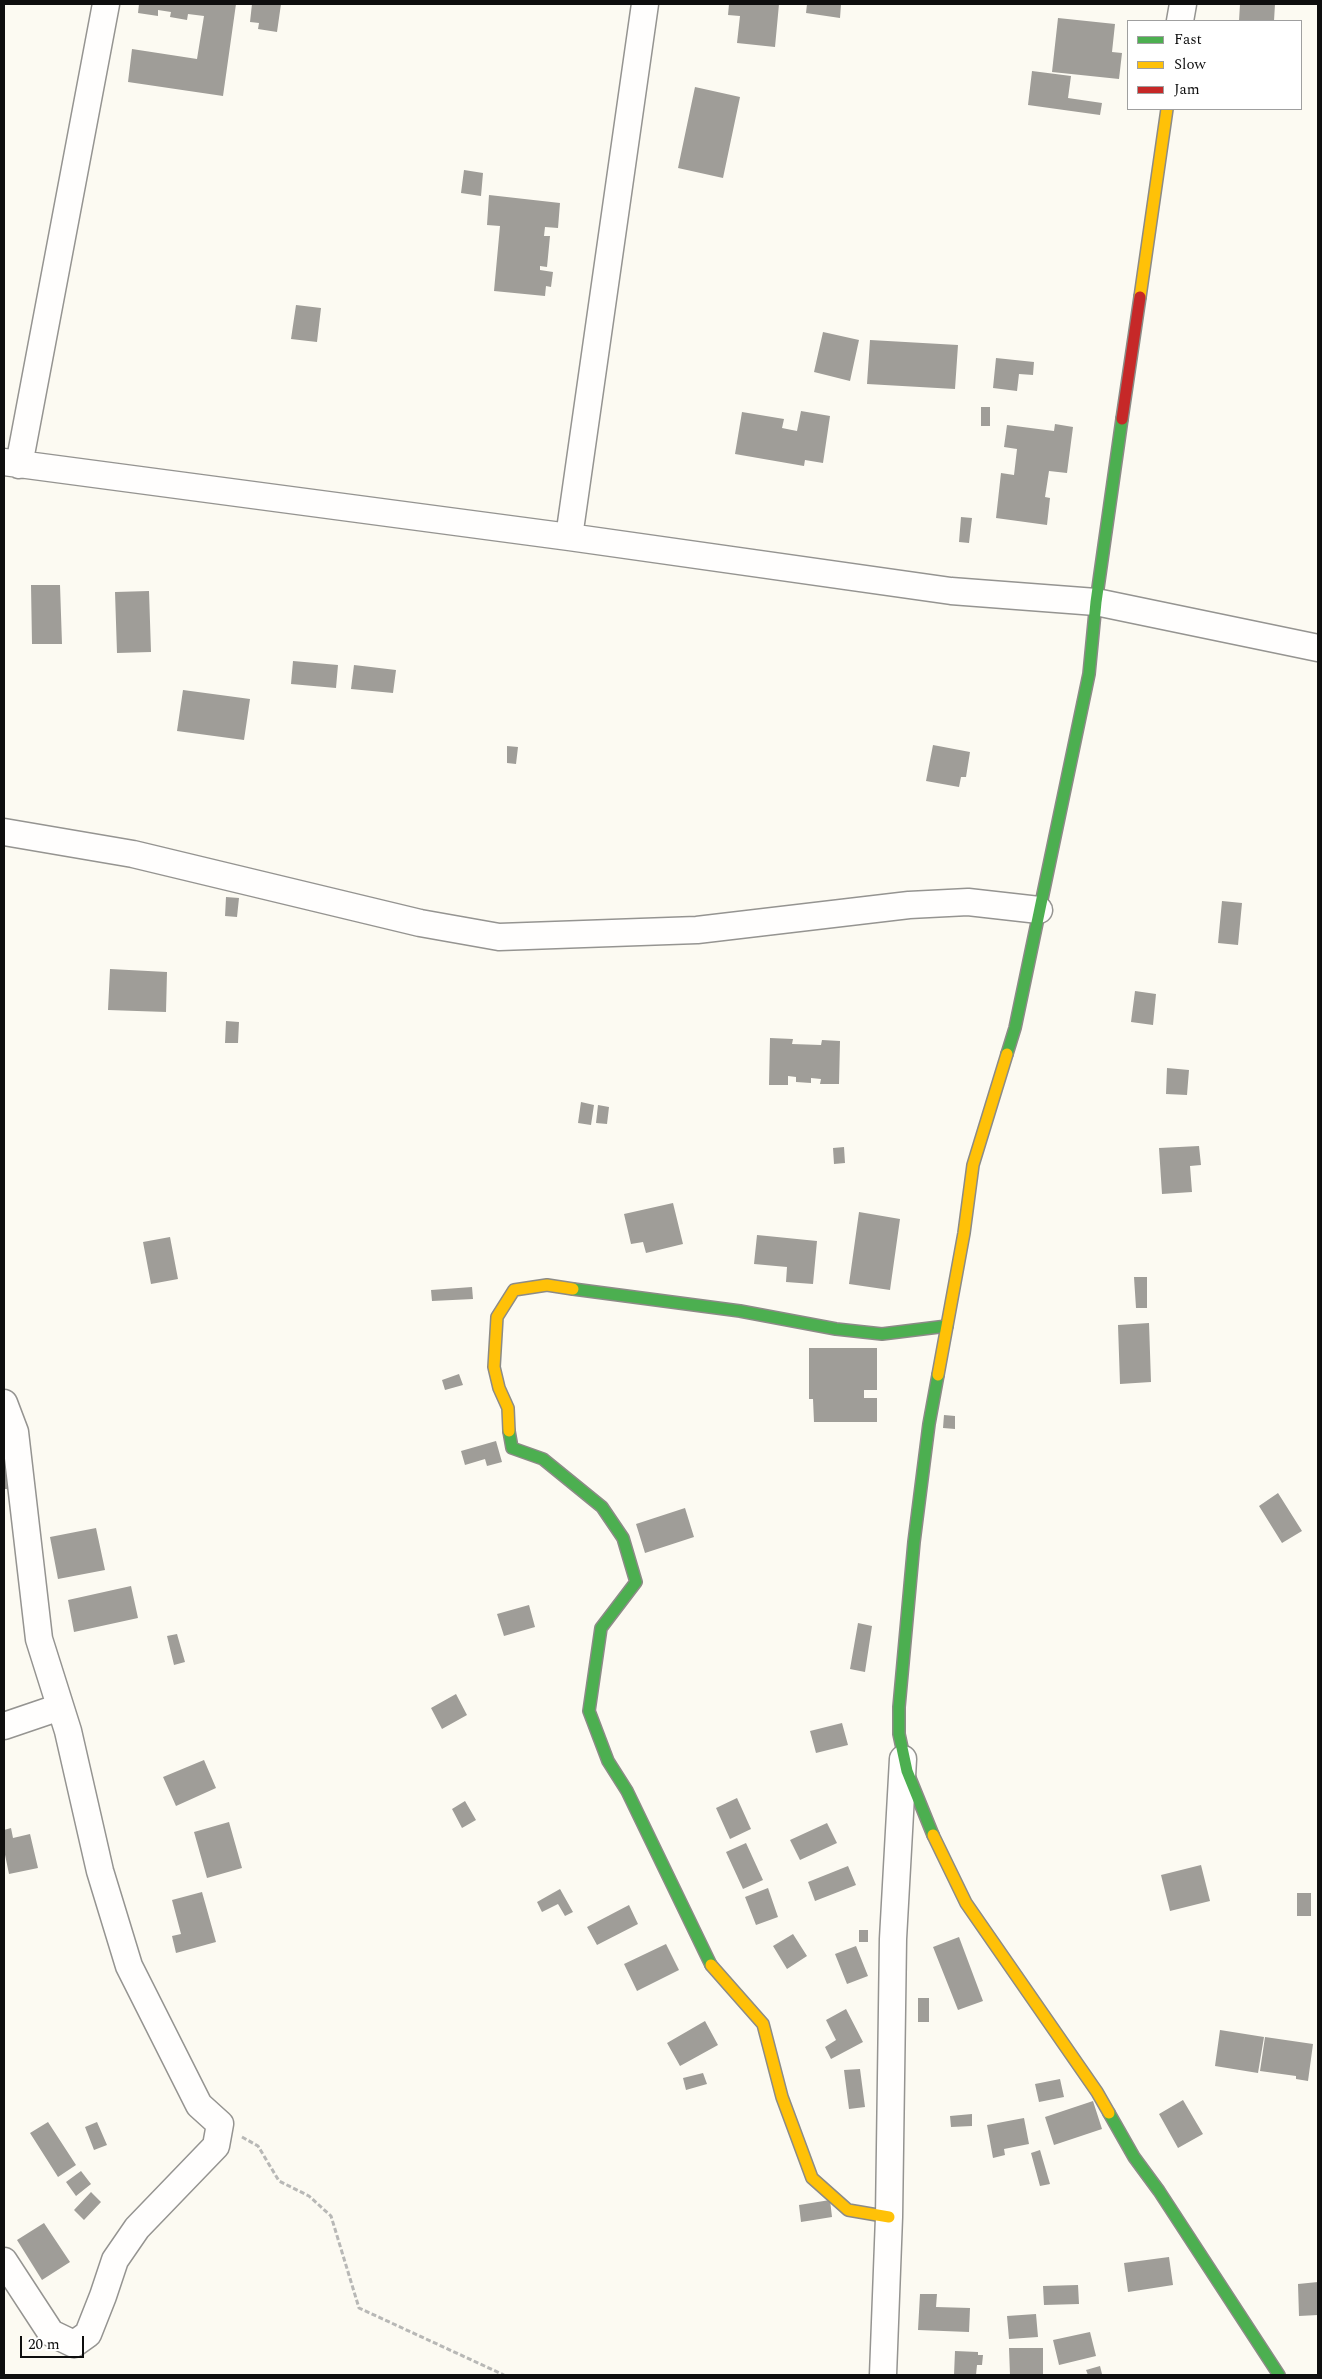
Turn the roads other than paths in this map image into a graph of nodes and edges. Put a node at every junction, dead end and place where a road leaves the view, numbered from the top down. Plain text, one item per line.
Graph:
1 (106, 4) edge
2 (645, 4) edge
3 (1183, 4) edge
4 (1180, 20) edge
5 (1168, 110) edge
6 (12, 464) edge
7 (569, 537) junction
8 (1096, 602) junction
9 (1318, 648) edge
10 (4, 832) edge
11 (1039, 910) junction
12 (947, 1326) junction
13 (4, 1403) edge
14 (60, 1707) junction
15 (4, 1726) edge
16 (903, 1754) junction
17 (889, 2217) junction
18 (4, 2260) edge
19 (883, 2375) edge
20 (1279, 2375) edge

1 - 6 street
2 - 7 street
3 - 4 street
5 - 8 street
6 - 7 street
7 - 8 street
8 - 9 street
8 - 11 street
10 - 11 street
11 - 12 street
12 - 16 street
12 - 17 street
13 - 14 street
14 - 15 street
14 - 18 street
16 - 17 street
16 - 20 street
17 - 19 street

